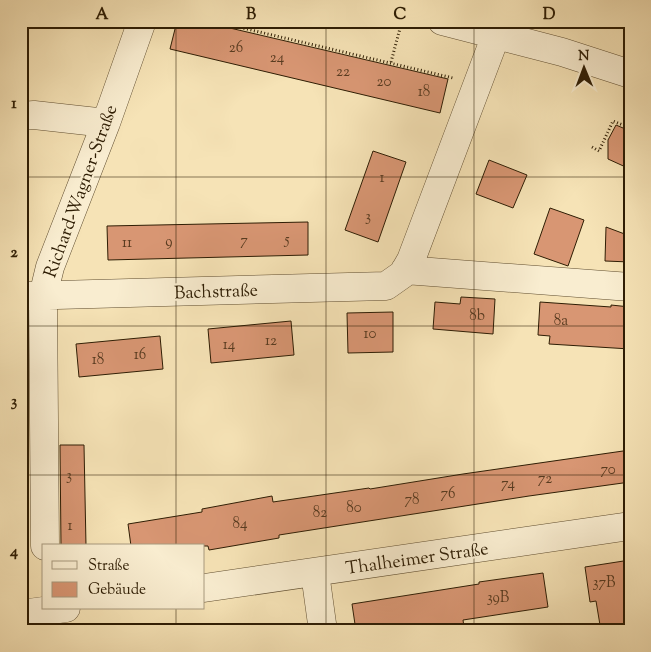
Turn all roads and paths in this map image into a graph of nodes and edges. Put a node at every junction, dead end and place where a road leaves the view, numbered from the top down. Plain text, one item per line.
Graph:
1 (142, 21) edge
2 (213, 21) edge
3 (241, 21) edge
4 (402, 21) edge
5 (442, 21) edge
6 (239, 27) junction
7 (496, 35) junction
8 (391, 62) junction
9 (630, 74) edge
10 (477, 88) junction
11 (21, 116) edge
12 (106, 123) junction
13 (630, 128) edge
14 (592, 147) dead end
15 (405, 270) junction
16 (630, 287) edge
17 (32, 296) edge
18 (630, 526) edge
19 (45, 544) edge
20 (314, 573) junction
21 (205, 588) edge
22 (323, 631) edge

1 - 12 street, Richard-Wagner-Straße
2 - 6 path
3 - 6 path
4 - 8 path
5 - 7 street
6 - 8 path
7 - 9 street
7 - 10 street, Bachstraße
8 - 10 path
10 - 15 street, Bachstraße
11 - 12 street
12 - 17 street, Richard-Wagner-Straße
13 - 14 path
15 - 16 street
15 - 17 street, Bachstraße
17 - 19 street, Richard-Wagner-Straße
18 - 20 street, Thalheimer Straße
20 - 21 street, Thalheimer Straße
20 - 22 street

